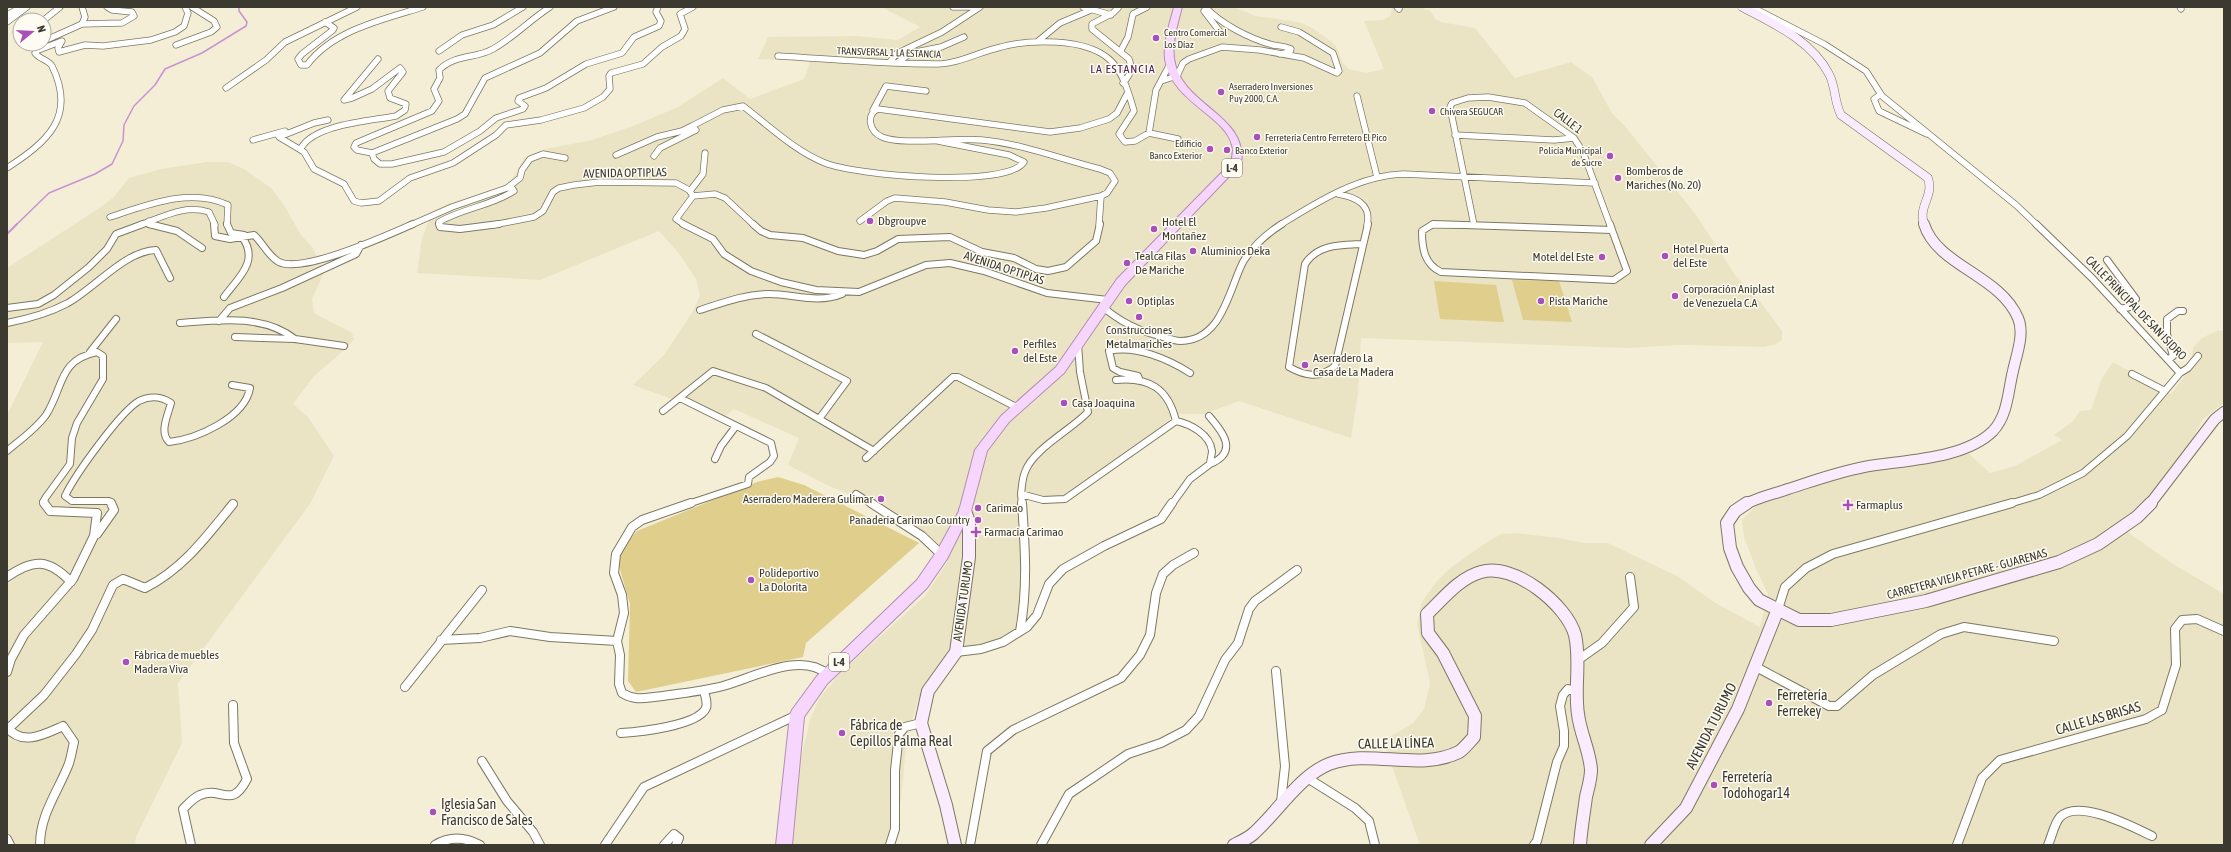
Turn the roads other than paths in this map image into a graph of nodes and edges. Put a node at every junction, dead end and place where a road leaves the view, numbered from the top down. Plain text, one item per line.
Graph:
1 (22, 7) edge
2 (27, 7) edge
3 (60, 7) edge
4 (82, 7) edge
5 (107, 7) edge
6 (185, 7) edge
7 (192, 7) edge
8 (357, 7) edge
9 (423, 7) edge
10 (522, 7) edge
11 (550, 7) edge
12 (614, 7) edge
13 (658, 7) edge
14 (693, 7) edge
15 (953, 7) edge
16 (971, 7) edge
17 (980, 7) edge
18 (1083, 7) edge
19 (1147, 7) edge
20 (1178, 7) edge
21 (1204, 7) edge
22 (1742, 7) edge
23 (1752, 7) edge
24 (1118, 8) dead end
25 (1092, 10) junction
26 (52, 14) edge
27 (7, 15) edge
28 (1111, 15) junction
29 (7, 22) edge
30 (325, 22) junction
31 (82, 24) junction
32 (1281, 27) dead end
33 (1221, 33) dead end
34 (52, 37) edge
35 (964, 37) dead end
36 (1037, 42) junction
37 (176, 44) dead end
38 (52, 45) edge
39 (440, 50) dead end
40 (36, 52) edge
41 (1120, 52) junction
42 (1278, 54) junction
43 (778, 56) dead end
44 (378, 59) dead end
45 (890, 62) junction
46 (898, 62) junction
47 (1170, 64) junction
48 (1177, 76) junction
49 (1161, 81) junction
50 (1123, 83) junction
51 (226, 88) dead end
52 (926, 91) dead end
53 (1127, 94) junction
54 (1881, 94) junction
55 (1357, 96) dead end
56 (873, 110) junction
57 (328, 120) dead end
58 (307, 126) junction
59 (692, 126) junction
60 (1148, 133) junction
61 (1455, 135) junction
62 (1931, 135) junction
63 (1574, 138) junction
64 (928, 139) junction
65 (253, 140) dead end
66 (1178, 140) dead end
67 (301, 148) junction
68 (372, 153) junction
69 (705, 153) dead end
70 (616, 155) dead end
71 (654, 156) dead end
72 (565, 158) dead end
73 (7, 168) edge
74 (1377, 177) junction
75 (1463, 177) junction
76 (1595, 183) junction
77 (507, 188) junction
78 (692, 194) junction
79 (1338, 194) junction
80 (1101, 196) junction
81 (110, 217) dead end
82 (149, 221) junction
83 (860, 221) dead end
84 (1474, 225) junction
85 (1613, 230) junction
86 (244, 236) junction
87 (361, 244) junction
88 (1362, 244) junction
89 (202, 248) dead end
90 (2107, 260) dead end
91 (170, 278) dead end
92 (842, 294) junction
93 (224, 297) dead end
94 (1106, 304) junction
95 (7, 308) edge
96 (700, 310) dead end
97 (2120, 310) junction
98 (2184, 311) dead end
99 (116, 319) dead end
100 (219, 321) junction
101 (7, 323) edge
102 (180, 323) dead end
103 (756, 334) dead end
104 (235, 337) dead end
105 (295, 339) junction
106 (1078, 344) junction
107 (344, 346) dead end
108 (90, 352) junction
109 (2198, 356) dead end
110 (2169, 359) junction
111 (1190, 373) dead end
112 (2180, 373) junction
113 (2132, 374) dead end
114 (1116, 380) dead end
115 (1140, 381) junction
116 (232, 385) dead end
117 (2165, 391) junction
118 (680, 398) junction
119 (1018, 408) junction
120 (663, 411) dead end
121 (2224, 412) edge
122 (1209, 416) dead end
123 (819, 419) junction
124 (1176, 422) junction
125 (736, 426) junction
126 (7, 451) edge
127 (874, 451) junction
128 (866, 458) dead end
129 (715, 459) dead end
130 (1210, 464) junction
131 (856, 494) dead end
132 (1021, 494) junction
133 (233, 504) dead end
134 (965, 511) junction
135 (96, 536) junction
136 (1194, 553) dead end
137 (942, 555) junction
138 (1297, 570) dead end
139 (1630, 577) dead end
140 (7, 578) edge
141 (70, 582) junction
142 (482, 590) dead end
143 (1778, 609) junction
144 (1020, 631) junction
145 (2224, 631) edge
146 (441, 640) junction
147 (2054, 641) dead end
148 (617, 642) junction
149 (956, 652) junction
150 (1578, 660) junction
151 (1756, 668) junction
152 (1276, 671) dead end
153 (7, 672) edge
154 (827, 674) junction
155 (405, 687) dead end
156 (704, 690) junction
157 (1578, 692) junction
158 (233, 705) dead end
159 (797, 715) junction
160 (920, 723) junction
161 (7, 728) edge
162 (621, 733) dead end
163 (482, 761) dead end
164 (1309, 779) junction
165 (1281, 806) junction
166 (2152, 836) dead end
167 (7, 839) edge
168 (10, 845) edge
169 (40, 845) edge
170 (191, 845) edge
171 (435, 845) edge
172 (480, 845) edge
173 (540, 845) edge
174 (606, 845) edge
175 (664, 845) edge
176 (676, 845) edge
177 (784, 845) edge
178 (890, 845) edge
179 (955, 845) edge
180 (970, 845) edge
181 (1042, 845) edge
182 (1234, 845) edge
183 (1375, 845) edge
184 (1534, 845) edge
185 (1580, 845) edge
186 (1651, 845) edge
187 (1958, 845) edge
188 (2048, 845) edge

1 - 27 street
2 - 29 street
3 - 26 street
4 - 31 street
5 - 31 street
6 - 38 street
7 - 37 street
8 - 30 street
9 - 30 street
10 - 39 street
11 - 68 street
12 - 68 street
13 - 68 street
14 - 67 street
15 - 16 street
17 - 45 street
18 - 25 street
19 - 41 street
20 - 47 main road
21 - 33 street
21 - 42 street
22 - 143 main road, CARRETERA VIEJA PETARE - GUARENAS
23 - 54 street, CALLE PRINCIPAL DE SAN ISIDRO
24 - 28 street
25 - 28 street
25 - 36 street
28 - 41 street
30 - 51 street
31 - 34 street
32 - 42 street
35 - 46 street
36 - 46 street, TRANSVERSAL 1 LA ESTANCIA
36 - 50 street, TRANSVERSAL 1 LA ESTANCIA
40 - 73 street
41 - 50 street
42 - 48 street
43 - 45 street, TRANSVERSAL 1 LA ESTANCIA
44 - 67 street
45 - 46 street, TRANSVERSAL 1 LA ESTANCIA
47 - 48 main road, L-4
47 - 49 street
48 - 49 street
48 - 94 main road, L-4
49 - 60 street
50 - 53 street, TRANSVERSAL 1 LA ESTANCIA
52 - 56 street
53 - 56 street
53 - 60 street, TRANSVERSAL 1 LA ESTANCIA
54 - 62 street, CALLE PRINCIPAL DE SAN ISIDRO
54 - 62 street
55 - 74 street
56 - 64 street
57 - 58 street
58 - 65 street
58 - 67 street
59 - 64 street
59 - 70 street
59 - 71 street
60 - 66 street
61 - 63 street
61 - 63 street, CALLE 1
61 - 75 street, CALLE 1
62 - 97 street, CALLE PRINCIPAL DE SAN ISIDRO
63 - 76 street, CALLE 1
64 - 80 street
69 - 78 street
72 - 77 street
74 - 75 street
74 - 79 street
75 - 76 street
75 - 84 street, CALLE 1
76 - 85 street, CALLE 1
77 - 78 street, AVENIDA OPTIPLAS
77 - 87 street
78 - 80 street
78 - 92 street, AVENIDA OPTIPLAS
79 - 88 street
79 - 94 street
80 - 83 street
81 - 86 street
82 - 86 street
82 - 89 street
82 - 95 street
84 - 85 street
84 - 85 street, CALLE 1
86 - 87 street
86 - 93 street
87 - 100 street
88 - 88 street
90 - 97 street
91 - 101 street
92 - 94 street, AVENIDA OPTIPLAS
92 - 96 street
94 - 106 main road, L-4
97 - 110 street, CALLE PRINCIPAL DE SAN ISIDRO
98 - 110 street
99 - 108 street
100 - 102 street
100 - 105 street
103 - 123 street
104 - 105 street
105 - 107 street
106 - 119 main road, L-4
106 - 132 street
108 - 126 street
108 - 135 street
109 - 112 street
110 - 112 street, CALLE PRINCIPAL DE SAN ISIDRO
111 - 115 street
112 - 117 street, CALLE PRINCIPAL DE SAN ISIDRO
113 - 117 street
114 - 115 street
115 - 124 street
116 - 135 street
117 - 143 street, CALLE PRINCIPAL DE SAN ISIDRO
118 - 120 street
118 - 123 street
118 - 125 street
119 - 127 street
119 - 134 main road, L-4
121 - 143 main road, CARRETERA VIEJA PETARE - GUARENAS
122 - 130 street
123 - 127 street
124 - 130 street
124 - 132 street
125 - 129 street
125 - 148 street
127 - 128 street
130 - 144 street
131 - 137 street
132 - 144 street
133 - 161 street
134 - 137 main road, L-4
134 - 149 main road, AVENIDA TURUMO
135 - 141 street
136 - 180 street
137 - 154 main road, L-4
138 - 181 street
139 - 150 street
140 - 141 street
141 - 153 street
142 - 146 street
143 - 151 main road, AVENIDA TURUMO
144 - 149 street
145 - 187 street, CALLE LAS BRISAS
146 - 148 street
146 - 155 street
147 - 151 street
148 - 156 street
149 - 160 main road, AVENIDA TURUMO
150 - 157 main road, CALLE LA LÍNEA
150 - 164 main road, CALLE LA LÍNEA
151 - 186 main road, AVENIDA TURUMO
152 - 165 street
154 - 156 street
154 - 159 main road, L-4
156 - 162 street
157 - 184 street
157 - 185 main road, CALLE LA LÍNEA
158 - 170 street
159 - 174 street
159 - 177 main road
160 - 178 street
160 - 179 main road
161 - 169 street
163 - 173 street
164 - 165 main road, CALLE LA LÍNEA
164 - 183 street
165 - 182 main road, CALLE LA LÍNEA
166 - 188 street
167 - 168 street
171 - 172 street
175 - 176 street

